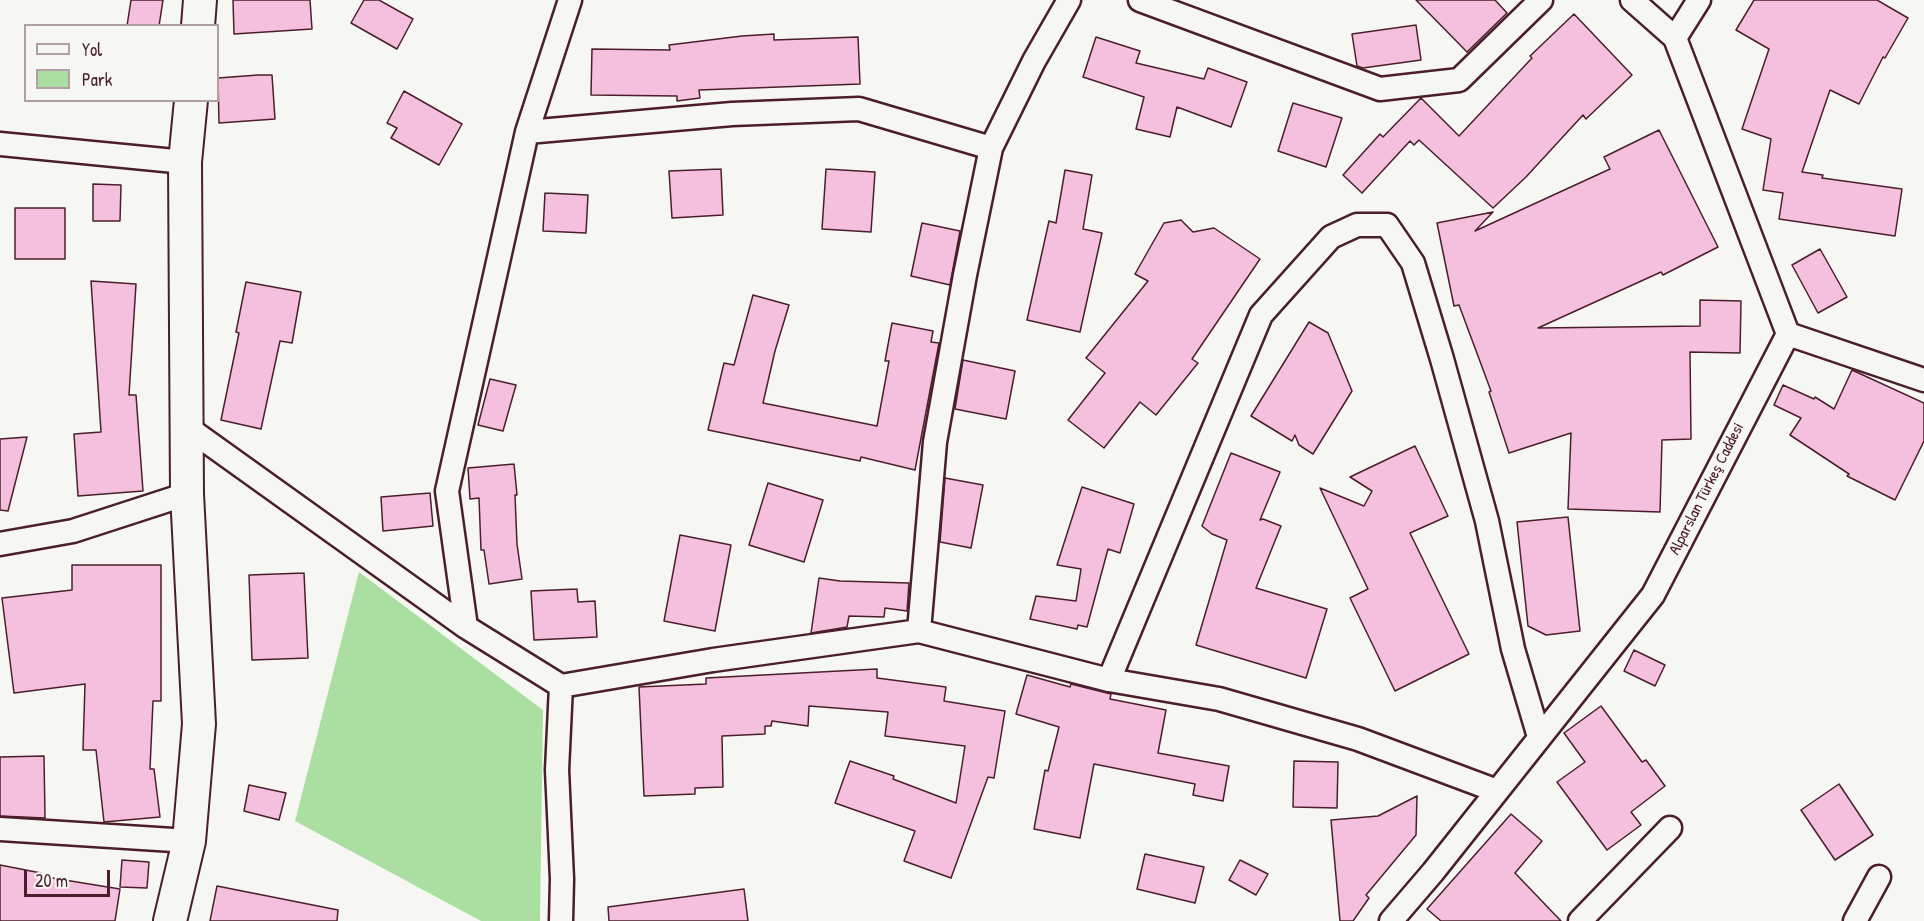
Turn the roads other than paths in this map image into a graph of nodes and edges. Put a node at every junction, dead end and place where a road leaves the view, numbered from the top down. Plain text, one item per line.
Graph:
1 (200, 0) edge
2 (570, 0) edge
3 (1069, 0) edge
4 (1140, 0) edge
5 (1540, 0) edge
6 (1632, 0) edge
7 (1699, 0) edge
8 (198, 24) edge
9 (1675, 38) junction
10 (191, 102) edge
11 (527, 132) junction
12 (0, 144) edge
13 (991, 148) junction
14 (185, 162) junction
15 (1788, 334) junction
16 (1924, 380) edge
17 (188, 428) junction
18 (187, 494) junction
19 (0, 544) edge
20 (466, 627) junction
21 (920, 632) junction
22 (1109, 680) junction
23 (561, 686) junction
24 (1539, 738) junction
25 (1497, 791) junction
26 (1670, 828) dead end
27 (0, 829) edge
28 (189, 841) junction
29 (1879, 877) dead end
30 (170, 921) edge
31 (561, 921) edge
32 (1391, 921) edge
33 (1580, 921) edge
34 (1855, 921) edge

1 - 8 street
2 - 11 street
3 - 13 street
4 - 5 street
6 - 9 street
7 - 9 street
9 - 15 street
10 - 14 street
11 - 13 street
11 - 20 street
12 - 14 street
13 - 21 street
14 - 17 street
15 - 16 street
15 - 24 street, Alparslan Türkeş Caddesi
17 - 18 street
17 - 20 street
18 - 19 street
18 - 28 street
20 - 23 street
21 - 22 street
21 - 23 street
22 - 24 street
22 - 25 street
23 - 31 street
24 - 25 street, Alparslan Türkeş Caddesi
25 - 32 street, Alparslan Türkeş Caddesi
26 - 33 street
27 - 28 street
28 - 30 street
29 - 34 street

